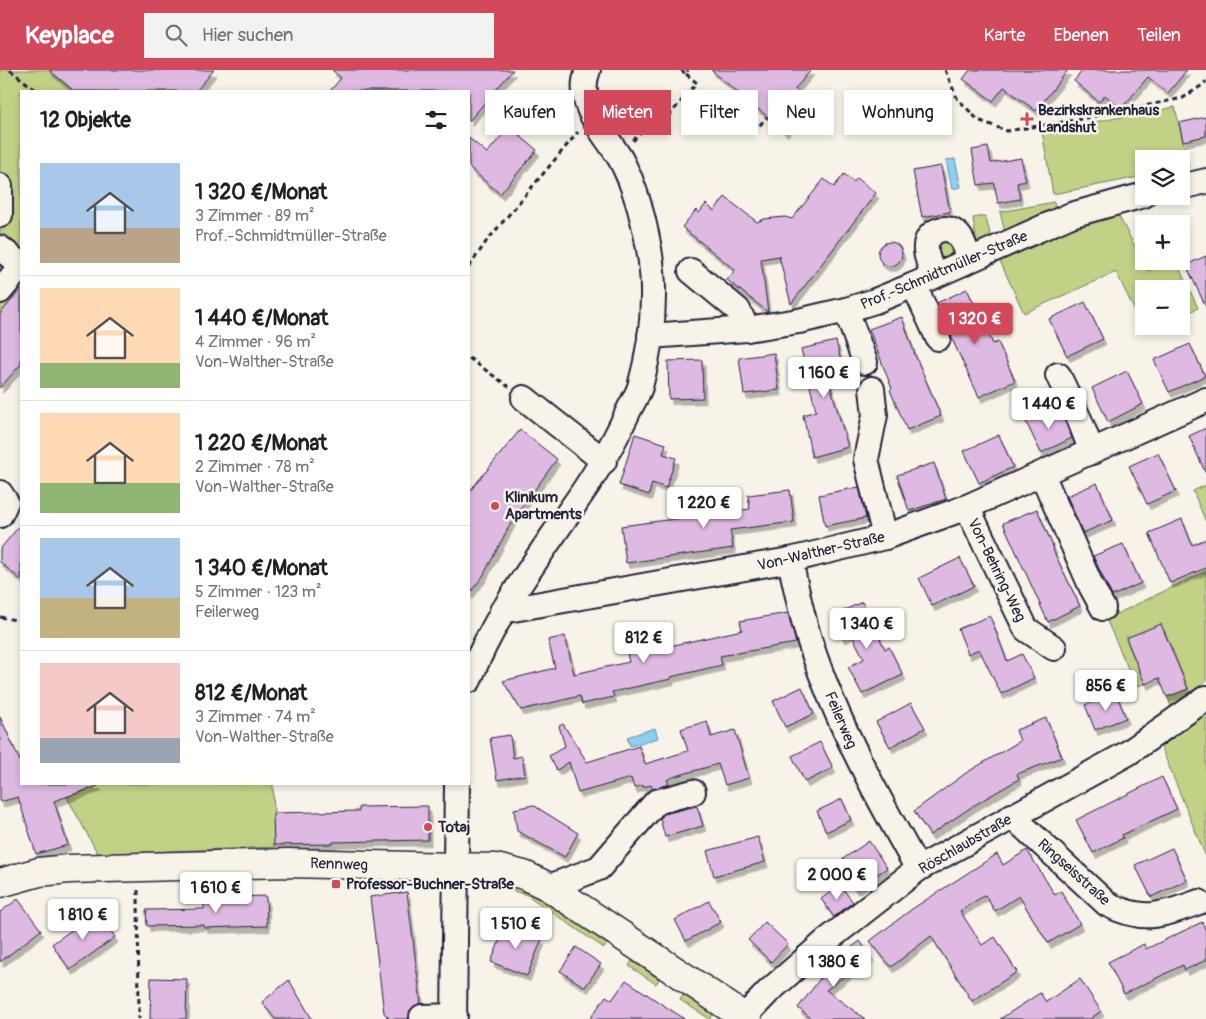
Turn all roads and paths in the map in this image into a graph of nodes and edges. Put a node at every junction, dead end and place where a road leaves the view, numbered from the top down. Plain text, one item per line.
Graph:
1 (10, 70) edge
2 (681, 70) edge
3 (946, 70) edge
4 (585, 72) edge
5 (687, 72) edge
6 (1206, 81) edge
7 (35, 90) edge
8 (585, 90) edge
9 (691, 90) edge
10 (681, 102) edge
11 (767, 117) dead end
12 (758, 125) edge
13 (584, 126) edge
14 (605, 135) edge
15 (620, 157) junction
16 (1206, 181) edge
17 (1190, 184) edge
18 (0, 186) edge
19 (1135, 197) edge
20 (0, 215) edge
21 (0, 248) edge
22 (968, 260) junction
23 (20, 264) edge
24 (20, 266) edge
25 (470, 266) edge
26 (690, 272) dead end
27 (924, 281) junction
28 (0, 291) edge
29 (846, 310) junction
30 (747, 330) junction
31 (650, 336) junction
32 (938, 338) dead end
33 (470, 359) edge
34 (865, 362) dead end
35 (1058, 375) dead end
36 (872, 389) dead end
37 (524, 398) joint
38 (1206, 400) edge
39 (1092, 452) junction
40 (604, 461) junction
41 (1042, 474) junction
42 (967, 507) junction
43 (885, 538) junction
44 (790, 560) junction
45 (1103, 608) dead end
46 (502, 611) junction
47 (0, 617) edge
48 (20, 621) edge
49 (1054, 648) dead end
50 (470, 678) edge
51 (1206, 698) edge
52 (457, 785) edge
53 (693, 792) dead end
54 (1012, 816) junction
55 (456, 867) junction
56 (138, 868) junction
57 (918, 869) junction
58 (0, 882) edge
59 (549, 887) junction
60 (1199, 902) dead end
61 (736, 1016) edge
62 (422, 1017) dead end
63 (454, 1018) edge
64 (139, 1019) edge

1 - 7 path
2 - 5 path
3 - 6 path
4 - 8 street
5 - 9 path
10 - 15 path
11 - 12 path
13 - 25 path
14 - 15 street
15 - 31 street
16 - 17 street
18 - 20 street
19 - 22 street, Prof.-Schmidtmüller-Straße
21 - 23 street
22 - 27 street, Prof.-Schmidtmüller-Straße
22 - 27 street
24 - 28 street
26 - 30 street
27 - 29 street, Prof.-Schmidtmüller-Straße
27 - 32 street
29 - 30 street, Prof.-Schmidtmüller-Straße
29 - 34 street
30 - 31 street, Prof.-Schmidtmüller-Straße
31 - 40 street
33 - 37 path
35 - 39 street
36 - 43 street
37 - 40 street
38 - 39 street, Von-Walther-Straße
39 - 41 street, Von-Walther-Straße
40 - 46 street
41 - 42 street, Von-Walther-Straße
41 - 45 street
42 - 43 street, Von-Walther-Straße
42 - 49 street, Von-Behring-Weg
43 - 44 street, Von-Walther-Straße
44 - 46 street, Von-Walther-Straße
44 - 57 street, Feilerweg
46 - 50 street
47 - 48 path
51 - 54 street, Röschlaubstraße
52 - 55 street
53 - 59 street
54 - 57 street, Röschlaubstraße
54 - 60 street, Ringseisstraße
55 - 56 main road, Rennweg
55 - 59 main road, Rennweg
55 - 63 street
56 - 58 main road, Rennweg
56 - 64 path
57 - 61 street, Röschlaubstraße
59 - 61 main road, Rennweg
62 - 63 street

